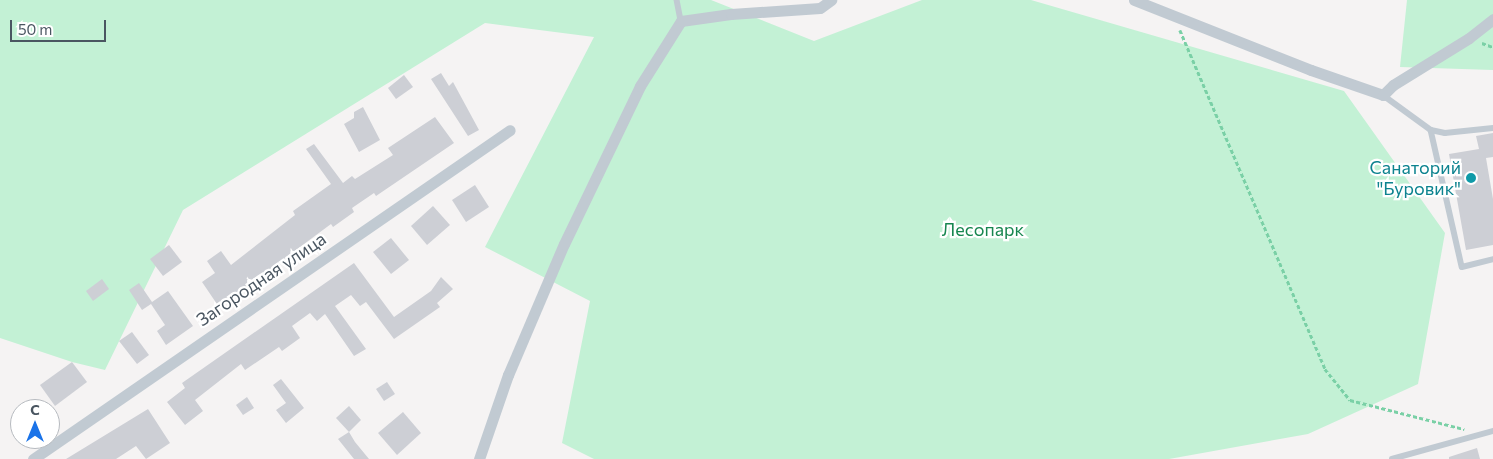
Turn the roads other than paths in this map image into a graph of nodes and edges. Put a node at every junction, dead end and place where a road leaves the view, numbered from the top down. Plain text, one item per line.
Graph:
1 (677, 0) edge
2 (830, 0) edge
3 (1134, 0) edge
4 (1156, 4) edge
5 (1493, 19) edge
6 (681, 21) junction
7 (1383, 95) junction
8 (1493, 128) edge
9 (510, 130) dead end
10 (1432, 130) junction
11 (1493, 260) edge
12 (1493, 431) edge
13 (33, 459) edge
14 (479, 459) edge
15 (1392, 459) edge

1 - 6 lane
2 - 6 street
3 - 4 street
4 - 7 street
5 - 7 street
6 - 14 street
7 - 10 lane
8 - 10 lane
9 - 13 street, Загородная улица
10 - 11 lane
12 - 15 lane

